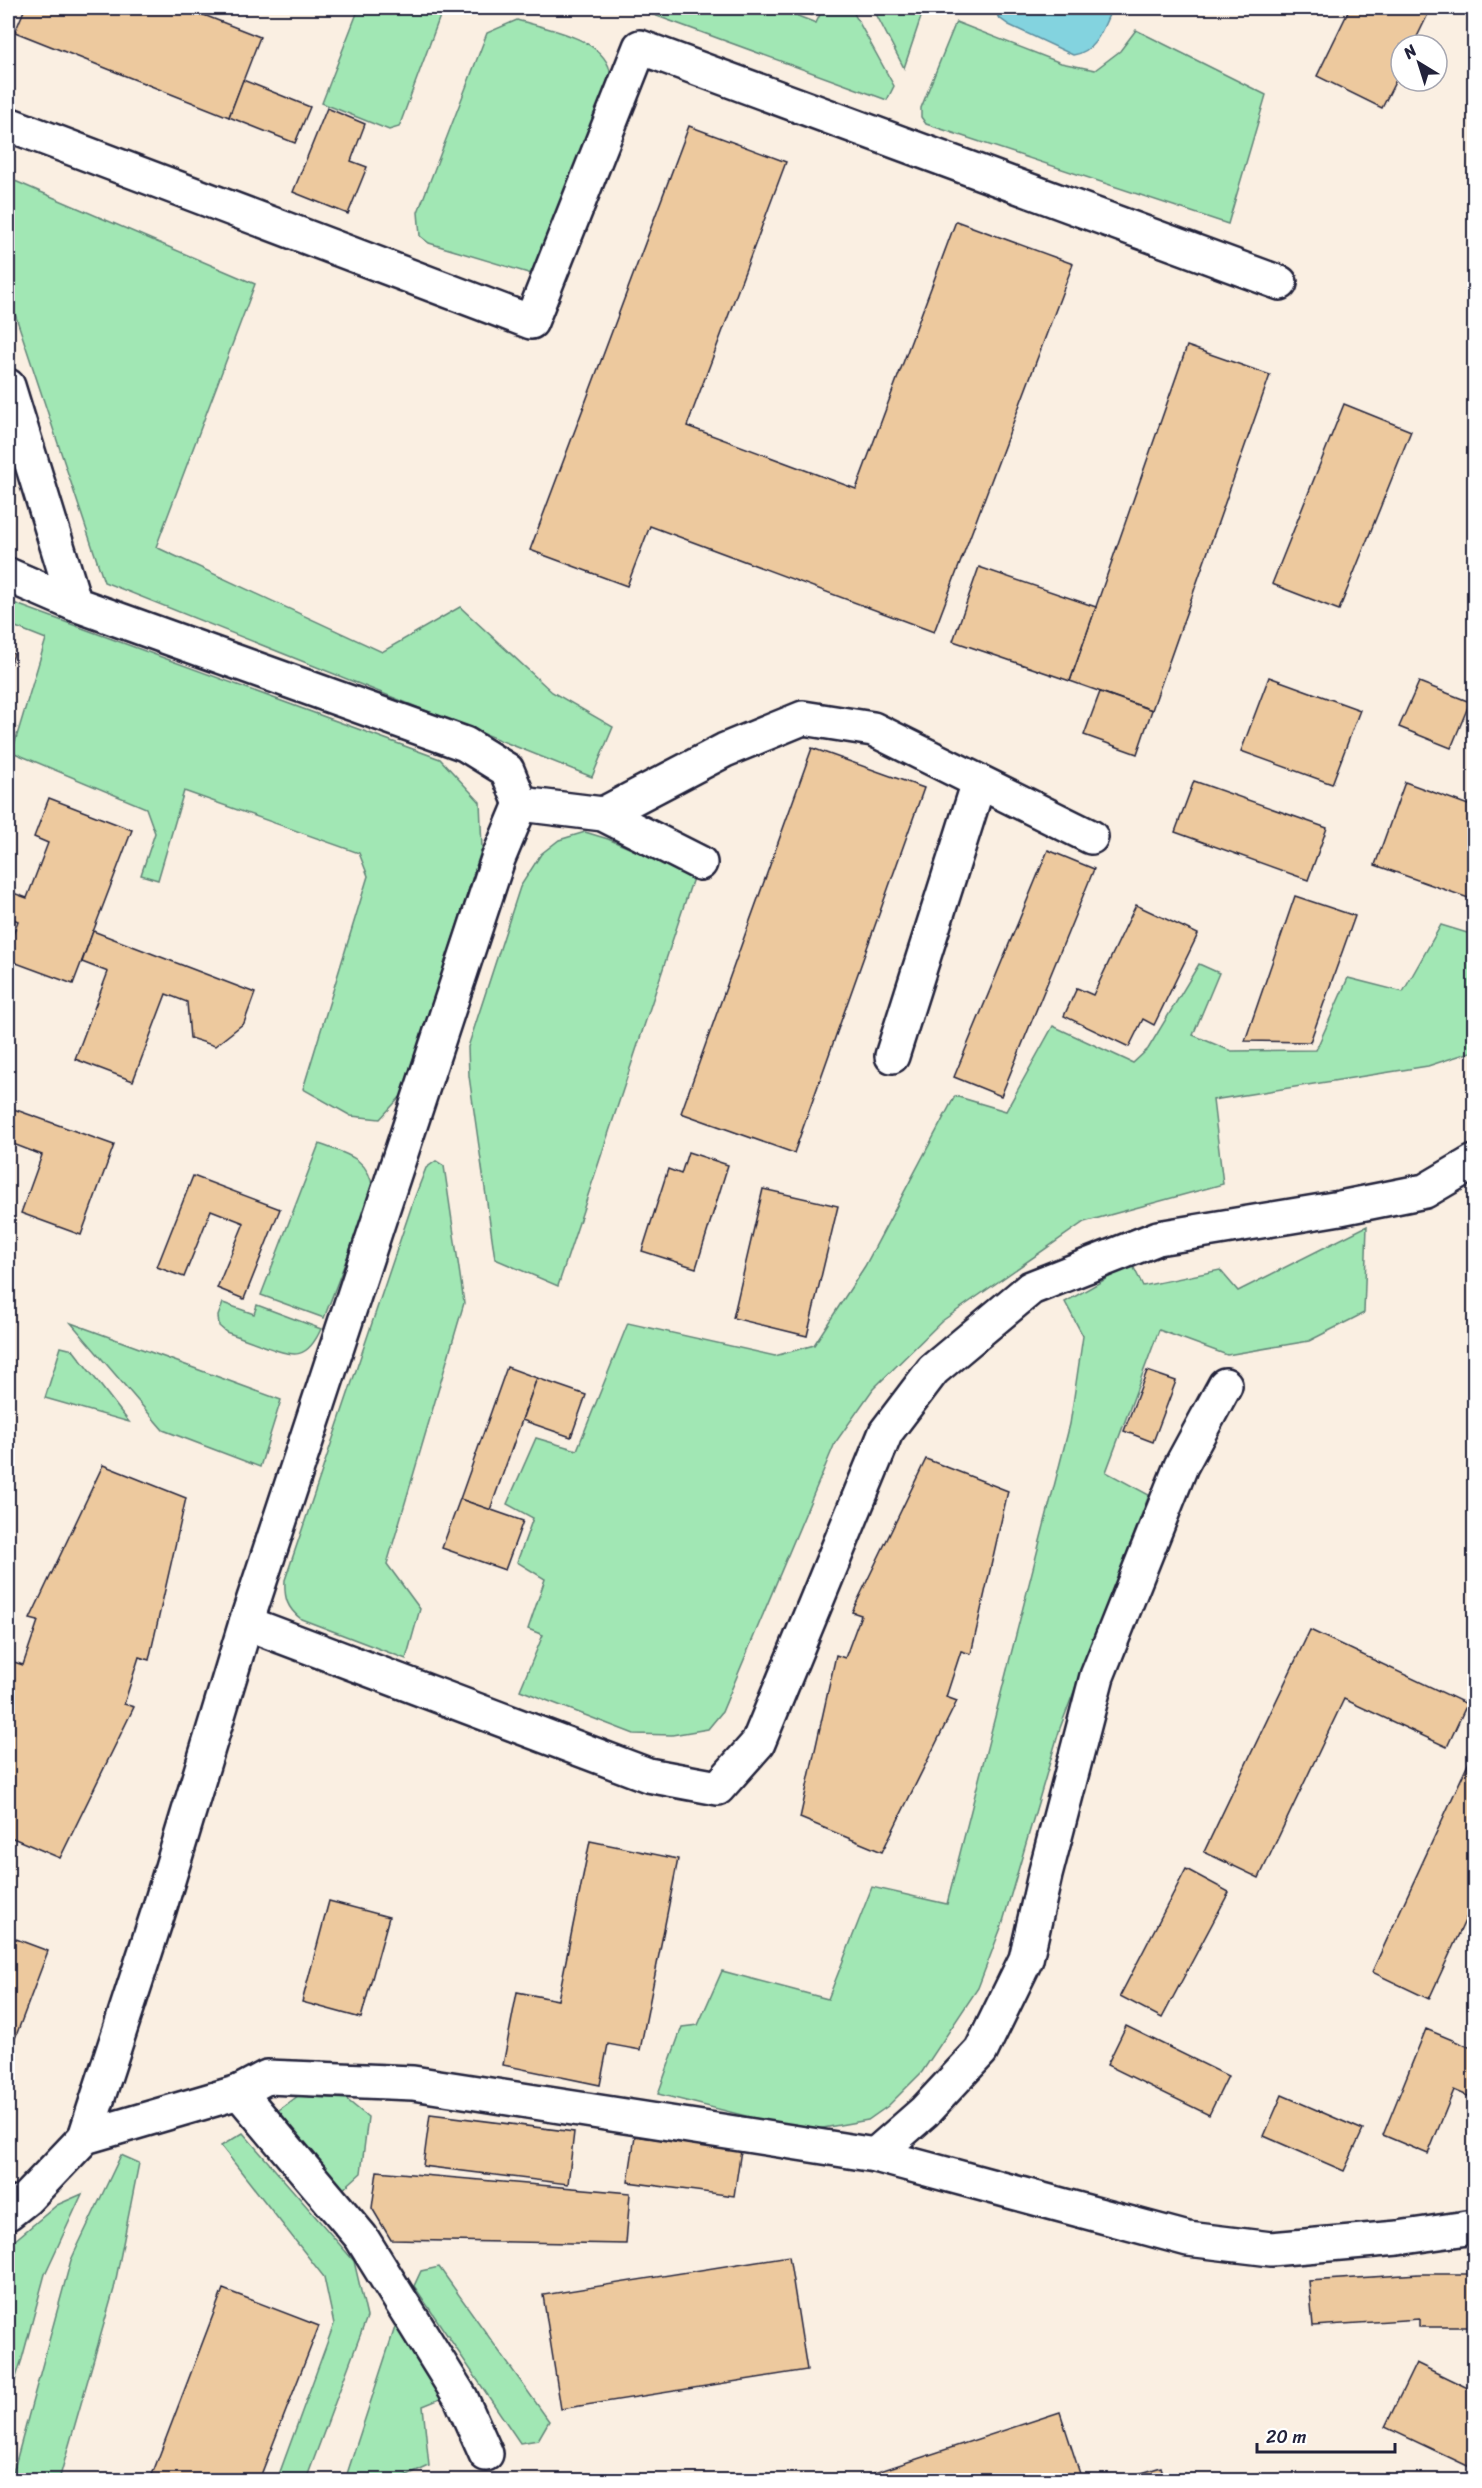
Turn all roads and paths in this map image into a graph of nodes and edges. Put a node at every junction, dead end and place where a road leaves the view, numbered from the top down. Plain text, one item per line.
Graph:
1 (8, 124) edge
2 (1280, 282) dead end
3 (8, 386) edge
4 (8, 575) edge
5 (75, 604) junction
6 (979, 782) junction
7 (521, 804) junction
8 (603, 814) junction
9 (1091, 837) dead end
10 (700, 863) dead end
11 (892, 1056) dead end
12 (1474, 1162) edge
13 (1225, 1385) dead end
14 (246, 1623) junction
15 (239, 2092) junction
16 (85, 2137) junction
17 (875, 2155) junction
18 (8, 2213) edge
19 (1474, 2227) edge
20 (486, 2454) dead end

1 - 2 street
3 - 5 street
4 - 5 street
5 - 7 street
6 - 8 street
6 - 9 street
6 - 11 street
7 - 8 street
7 - 14 street
8 - 10 street
12 - 14 street
13 - 17 street
14 - 16 street
15 - 16 street
15 - 17 street
15 - 20 street
16 - 18 street
17 - 19 street

